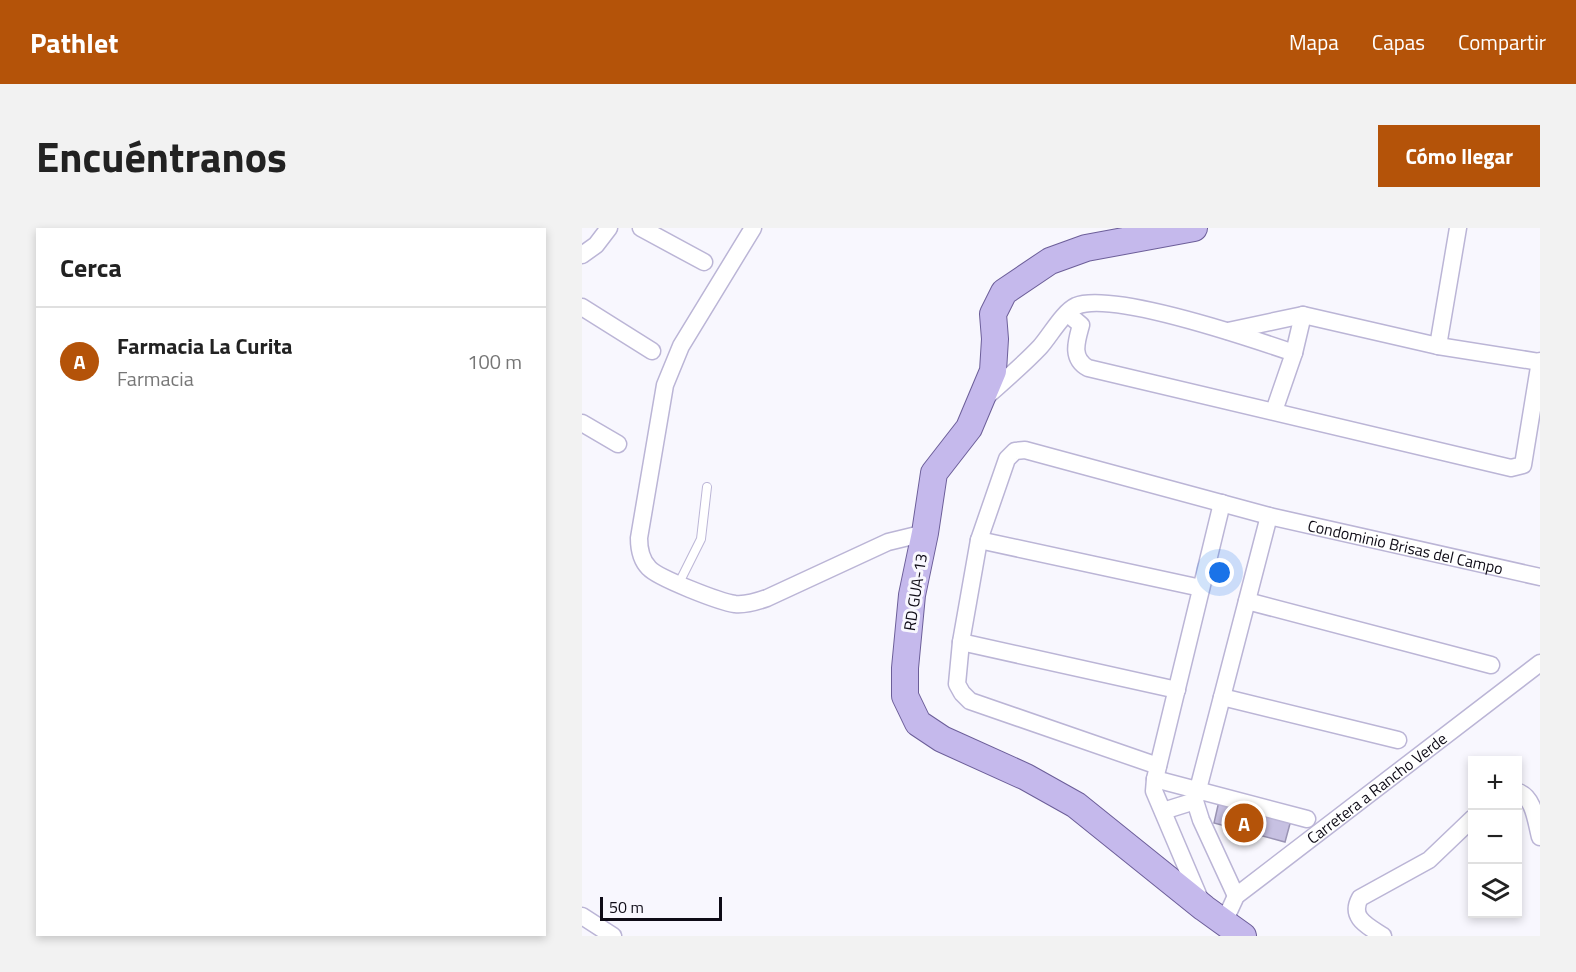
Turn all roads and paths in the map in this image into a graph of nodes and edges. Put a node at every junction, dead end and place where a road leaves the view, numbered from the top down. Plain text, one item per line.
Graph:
1 (609, 228) edge
2 (641, 228) edge
3 (753, 228) edge
4 (1194, 228) edge
5 (1458, 228) edge
6 (582, 255) edge
7 (704, 262) dead end
8 (582, 307) edge
9 (1068, 314) junction
10 (1303, 315) junction
11 (1227, 331) junction
12 (1438, 346) junction
13 (652, 351) dead end
14 (1294, 353) junction
15 (1540, 362) edge
16 (980, 403) junction
17 (1274, 411) junction
18 (582, 423) edge
19 (618, 444) dead end
20 (707, 487) dead end
21 (1222, 503) junction
22 (1269, 516) junction
23 (925, 532) junction
24 (979, 540) junction
25 (1540, 577) edge
26 (679, 583) junction
27 (1201, 588) junction
28 (1247, 601) junction
29 (961, 642) junction
30 (1540, 663) edge
31 (1491, 665) dead end
32 (1177, 690) junction
33 (1222, 697) junction
34 (1398, 740) dead end
35 (1157, 772) junction
36 (1522, 794) edge
37 (1196, 796) junction
38 (1163, 811) junction
39 (1307, 819) dead end
40 (1468, 824) edge
41 (1540, 837) edge
42 (1236, 896) junction
43 (582, 916) edge
44 (1223, 922) edge
45 (614, 936) edge
46 (1383, 936) edge

1 - 6 street
2 - 7 street
3 - 26 street
4 - 16 main road, RD GUA-13
5 - 12 street
8 - 13 street
9 - 11 street
9 - 16 street
9 - 17 street
10 - 11 street
10 - 12 street
10 - 14 street
11 - 14 street
12 - 15 street
14 - 17 street
15 - 17 street
16 - 23 main road, RD GUA-13
18 - 19 street
20 - 26 lane
21 - 22 street, Condominio Brisas del Campo
21 - 24 street, Condominio Brisas del Campo
21 - 27 street
22 - 25 street, Condominio Brisas del Campo
22 - 28 street
23 - 26 street
23 - 44 main road, RD GUA-13
24 - 27 street
24 - 29 street, Condominio Brisas del Campo
27 - 32 street
28 - 31 street
28 - 33 street
29 - 32 street
29 - 35 street, Condominio Brisas del Campo
30 - 42 street, Carretera a Rancho Verde
32 - 35 street
33 - 34 street
33 - 37 street
35 - 37 street, Condominio Brisas del Campo
35 - 38 street
36 - 41 street
37 - 38 street
37 - 39 street, Condominio Brisas del Campo
37 - 42 street
38 - 44 street
40 - 46 street
42 - 44 street, Carretera a Rancho Verde
43 - 45 street

